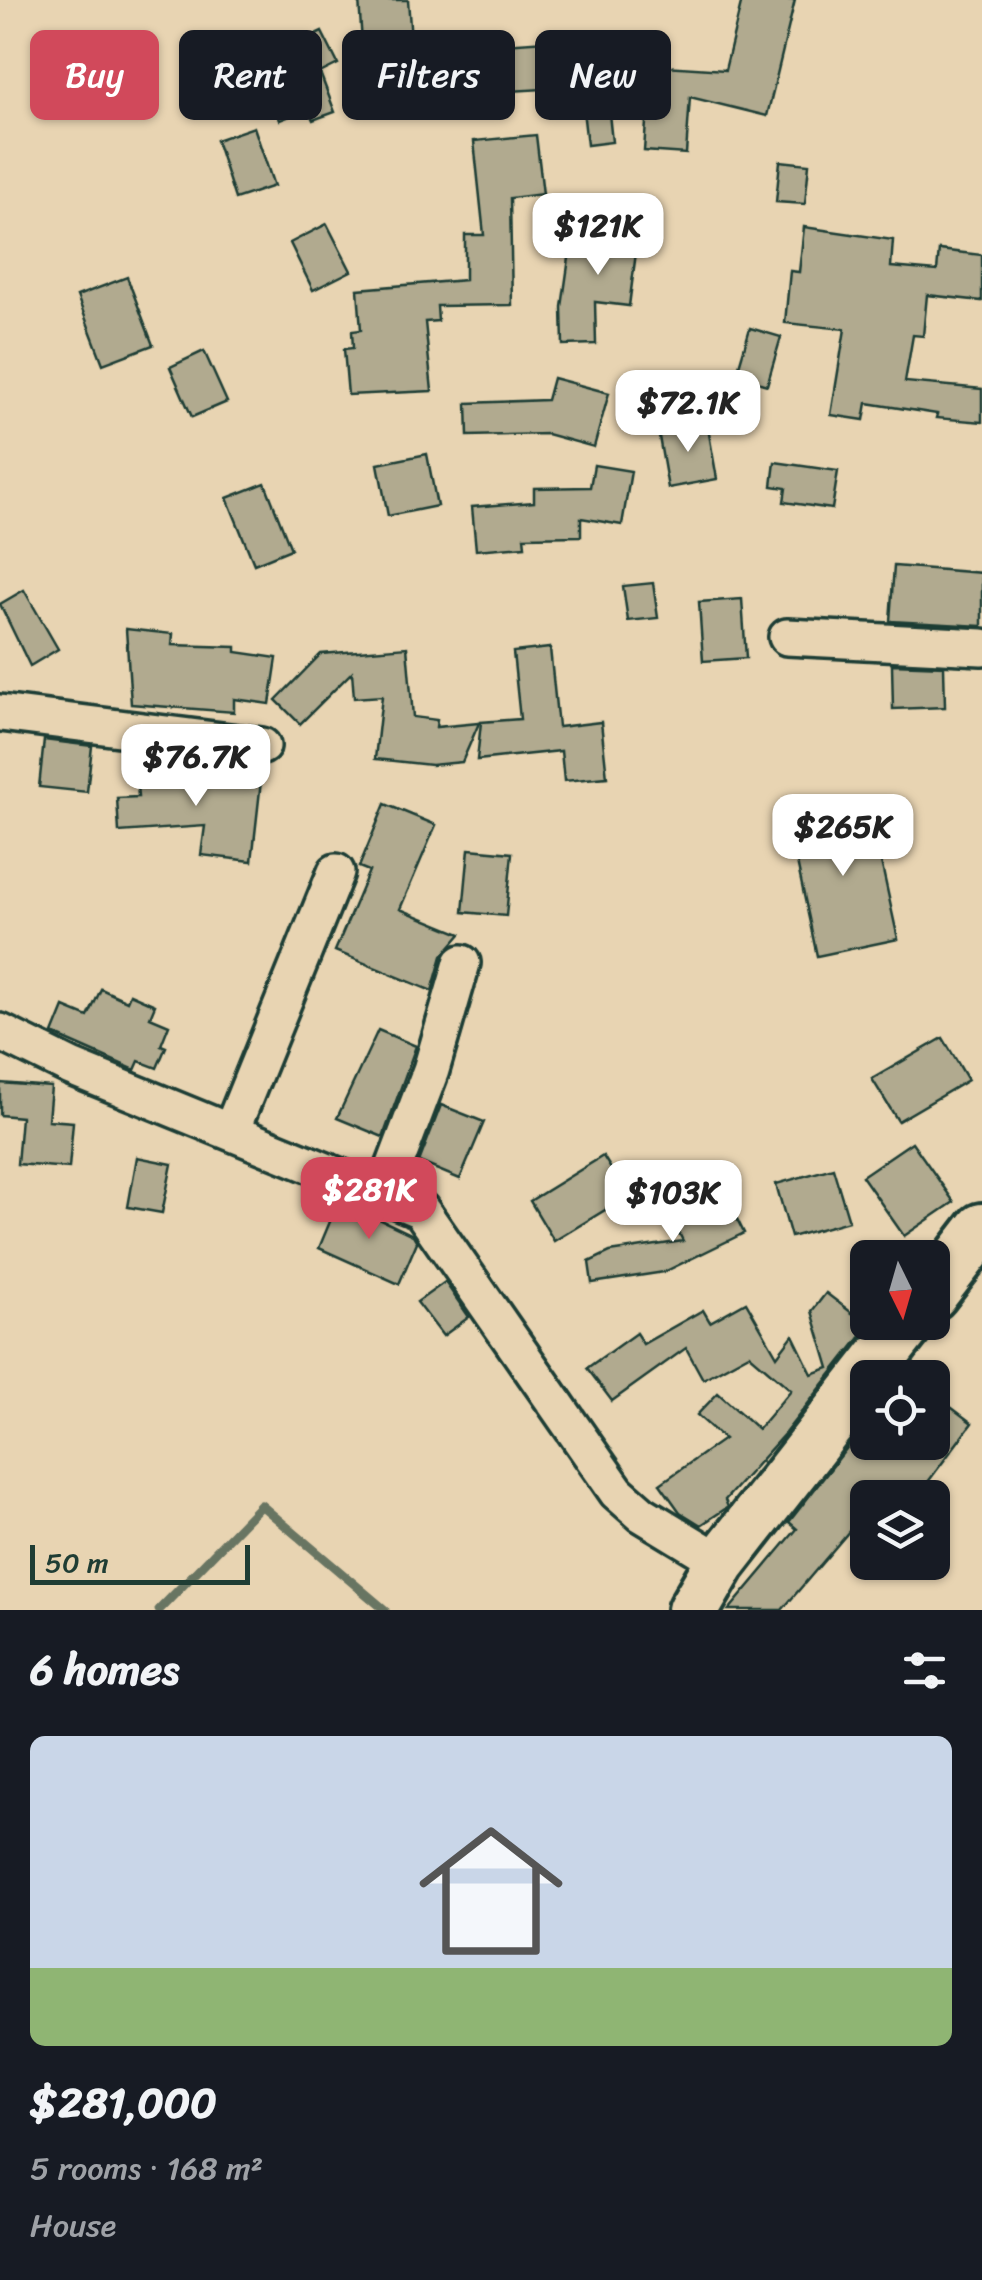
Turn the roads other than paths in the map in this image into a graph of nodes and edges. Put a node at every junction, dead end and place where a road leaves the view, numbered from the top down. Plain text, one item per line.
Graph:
1 (787, 637) dead end
2 (982, 647) edge
3 (0, 713) edge
4 (262, 746) dead end
5 (336, 872) dead end
6 (462, 963) dead end
7 (0, 1032) edge
8 (231, 1132) junction
9 (384, 1194) junction
10 (982, 1230) edge
11 (950, 1271) edge
12 (895, 1340) edge
13 (720, 1562) junction
14 (694, 1610) edge

1 - 2 street
3 - 4 street
5 - 8 street
6 - 9 street
7 - 8 street
8 - 9 street
9 - 13 street
10 - 11 street
12 - 13 street
13 - 14 street

